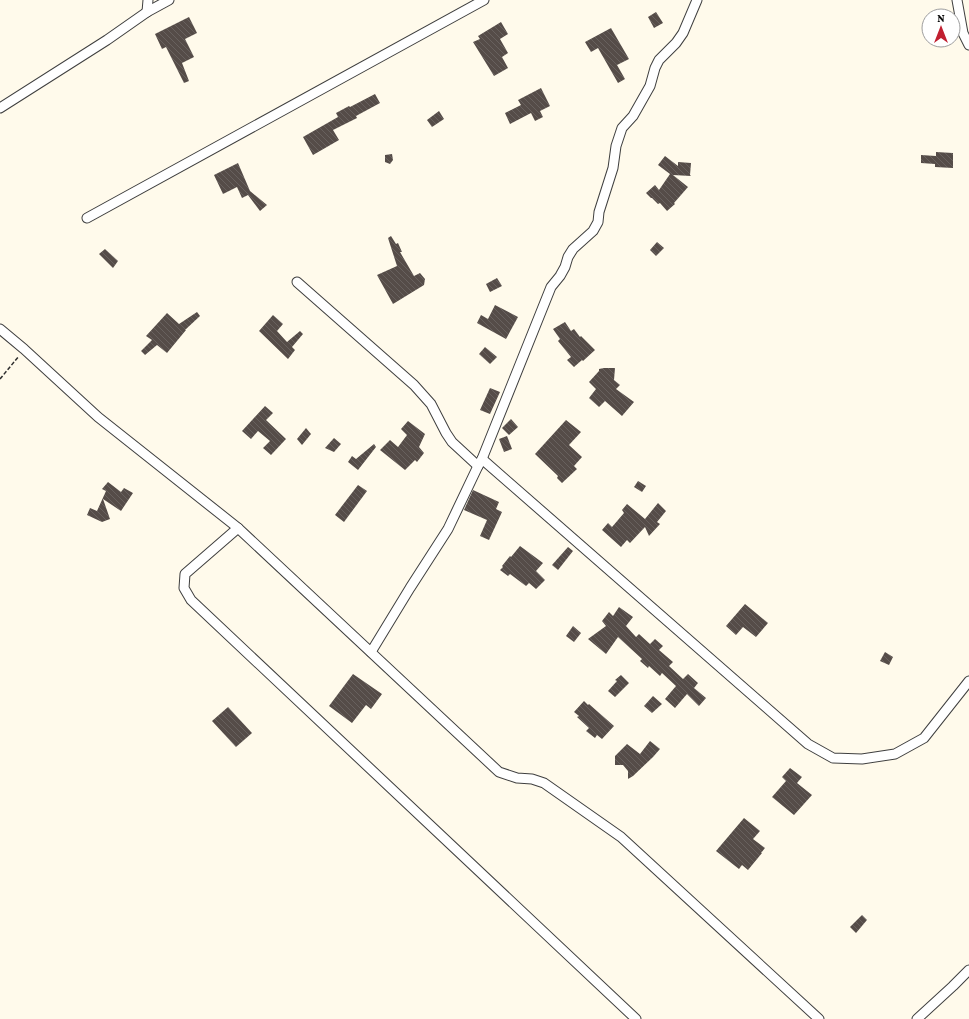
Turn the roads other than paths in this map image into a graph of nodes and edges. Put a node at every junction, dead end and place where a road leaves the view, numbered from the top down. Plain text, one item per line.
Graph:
1 (148, 0) edge
2 (169, 0) edge
3 (484, 0) edge
4 (697, 0) edge
5 (957, 0) edge
6 (147, 12) junction
7 (969, 45) edge
8 (0, 108) edge
9 (87, 218) dead end
10 (298, 282) dead end
11 (0, 329) edge
12 (480, 462) junction
13 (238, 528) junction
14 (371, 652) junction
15 (969, 681) edge
16 (969, 970) edge
17 (636, 1019) edge
18 (819, 1019) edge
19 (917, 1019) edge

1 - 6 street
2 - 6 street
3 - 9 street
4 - 12 street
5 - 7 street
6 - 8 street
10 - 12 street
11 - 13 street
12 - 14 street
12 - 15 street
13 - 14 street
13 - 17 street
14 - 18 street
16 - 19 street

